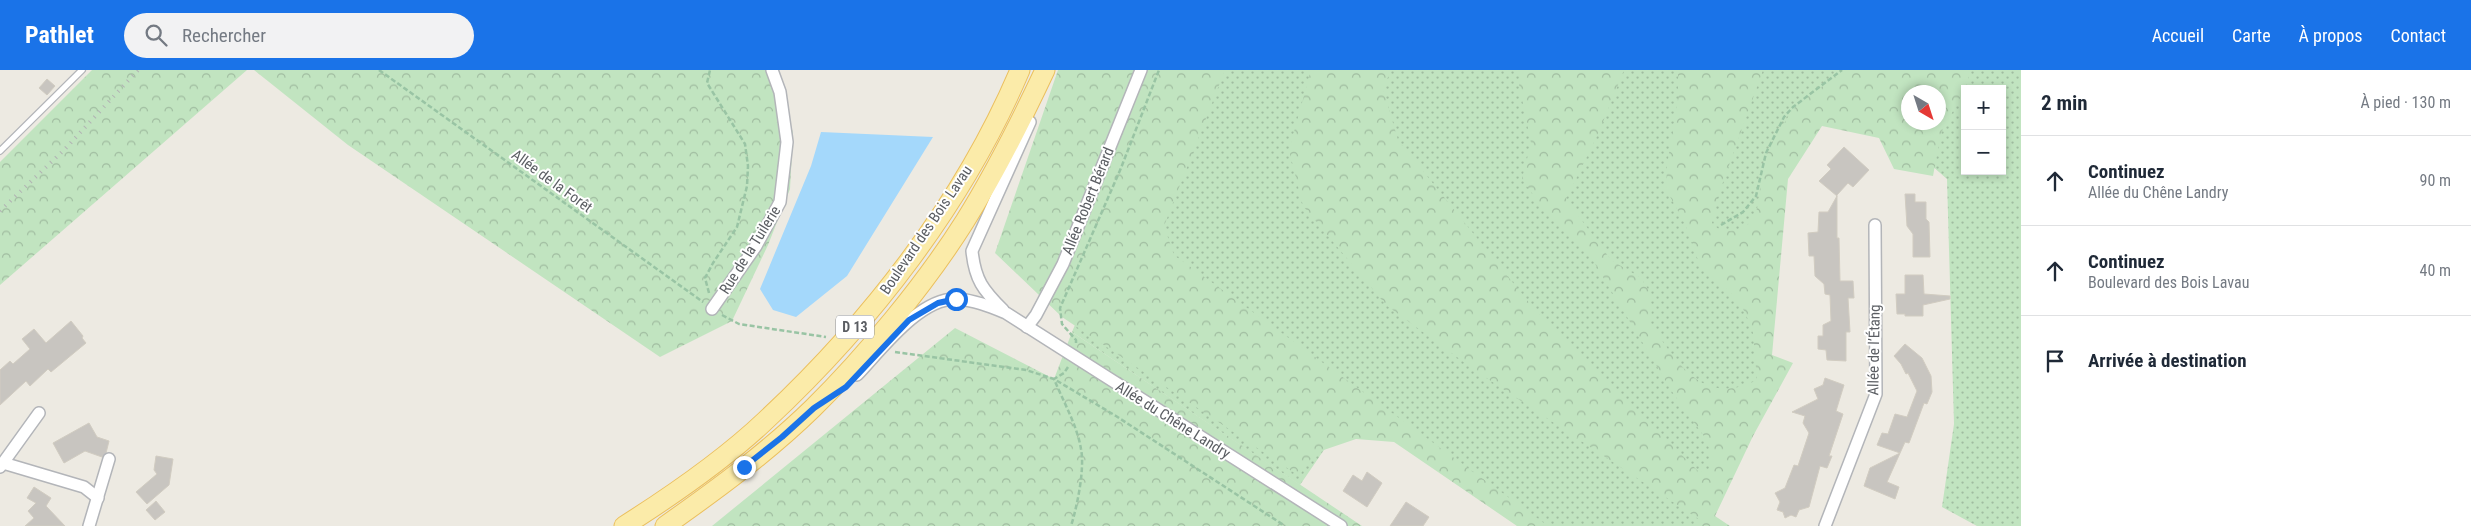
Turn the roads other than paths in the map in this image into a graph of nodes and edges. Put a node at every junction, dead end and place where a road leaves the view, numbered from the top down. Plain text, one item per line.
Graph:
1 (82, 70) edge
2 (772, 70) edge
3 (1020, 70) edge
4 (1045, 70) edge
5 (1051, 70) edge
6 (1141, 70) edge
7 (0, 151) edge
8 (1875, 225) dead end
9 (712, 309) road end
10 (1006, 314) junction
11 (1027, 327) junction
12 (814, 408) junction
13 (39, 413) dead end
14 (110, 459) dead end
15 (2, 465) edge
16 (98, 498) junction
17 (89, 526) edge
18 (624, 526) edge
19 (665, 526) edge
20 (1340, 526) edge
21 (1825, 526) edge

1 - 7 lane
2 - 9 street, Rue de la Tuilerie
3 - 18 main road, Boulevard des Bois Lavau / D 13
4 - 12 main road, Boulevard des Bois Lavau / D 13
5 - 10 street, Allée du Chêne Landry
6 - 11 street, Allée Robert Bérard
8 - 21 street, Allée de l’Étang
10 - 11 street, Allée du Chêne Landry
10 - 12 street, Allée du Chêne Landry
11 - 20 street, Allée du Chêne Landry
12 - 19 main road, Boulevard des Bois Lavau / D 13
13 - 15 street
14 - 16 street
15 - 16 street
16 - 17 street

